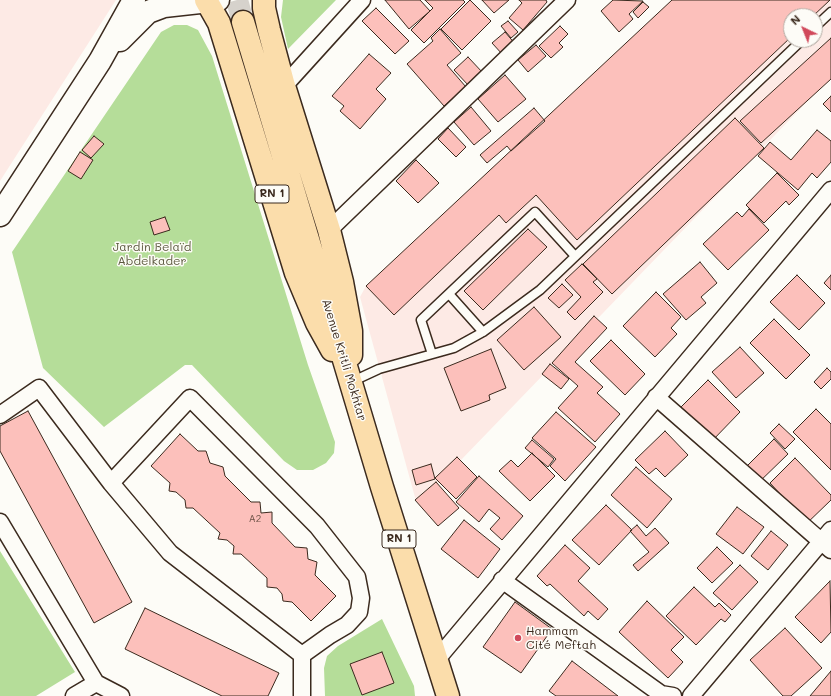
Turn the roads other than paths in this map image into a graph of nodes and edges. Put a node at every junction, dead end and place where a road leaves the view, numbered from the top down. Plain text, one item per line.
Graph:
1 (134, 0) edge
2 (264, 0) edge
3 (362, 0) edge
4 (567, 0) edge
5 (211, 1) edge
6 (831, 12) edge
7 (823, 20) edge
8 (243, 22) tunnel mouth
9 (794, 48) edge
10 (100, 61) junction
11 (284, 86) junction
12 (831, 190) edge
13 (0, 214) edge
14 (329, 230) junction
15 (575, 256) junction
16 (449, 294) junction
17 (483, 332) junction
18 (432, 354) junction
19 (351, 382) junction
20 (656, 397) junction
21 (0, 415) edge
22 (111, 483) junction
23 (0, 522) edge
24 (828, 541) edge
25 (502, 580) junction
26 (302, 655) junction
27 (438, 658) junction
28 (96, 683) junction
29 (443, 691) edge
30 (74, 696) edge
31 (121, 696) edge
32 (302, 696) edge
33 (672, 696) edge
34 (691, 696) edge

1 - 10 main road
2 - 11 main road, RN 1
3 - 11 street
4 - 14 street
5 - 10 main road
5 - 19 main road, RN 1
6 - 7 lane
8 - 19 main road, Avenue Kritli Mokhtar / RN 1
9 - 15 lane
10 - 13 main road
11 - 14 main road, RN 1
12 - 20 street
14 - 19 main road, RN 1
15 - 16 lane
15 - 17 lane
16 - 17 lane
16 - 18 lane
17 - 18 lane
18 - 19 lane
19 - 27 main road, Avenue Kritli Mokhtar / RN 1
20 - 24 street
20 - 25 street
21 - 22 street
22 - 26 street
22 - 26 street
23 - 28 street
24 - 34 street
25 - 27 street
25 - 33 street
26 - 32 street
27 - 29 main road, Avenue Kritli Mokhtar / RN 1
28 - 30 street
28 - 31 street

